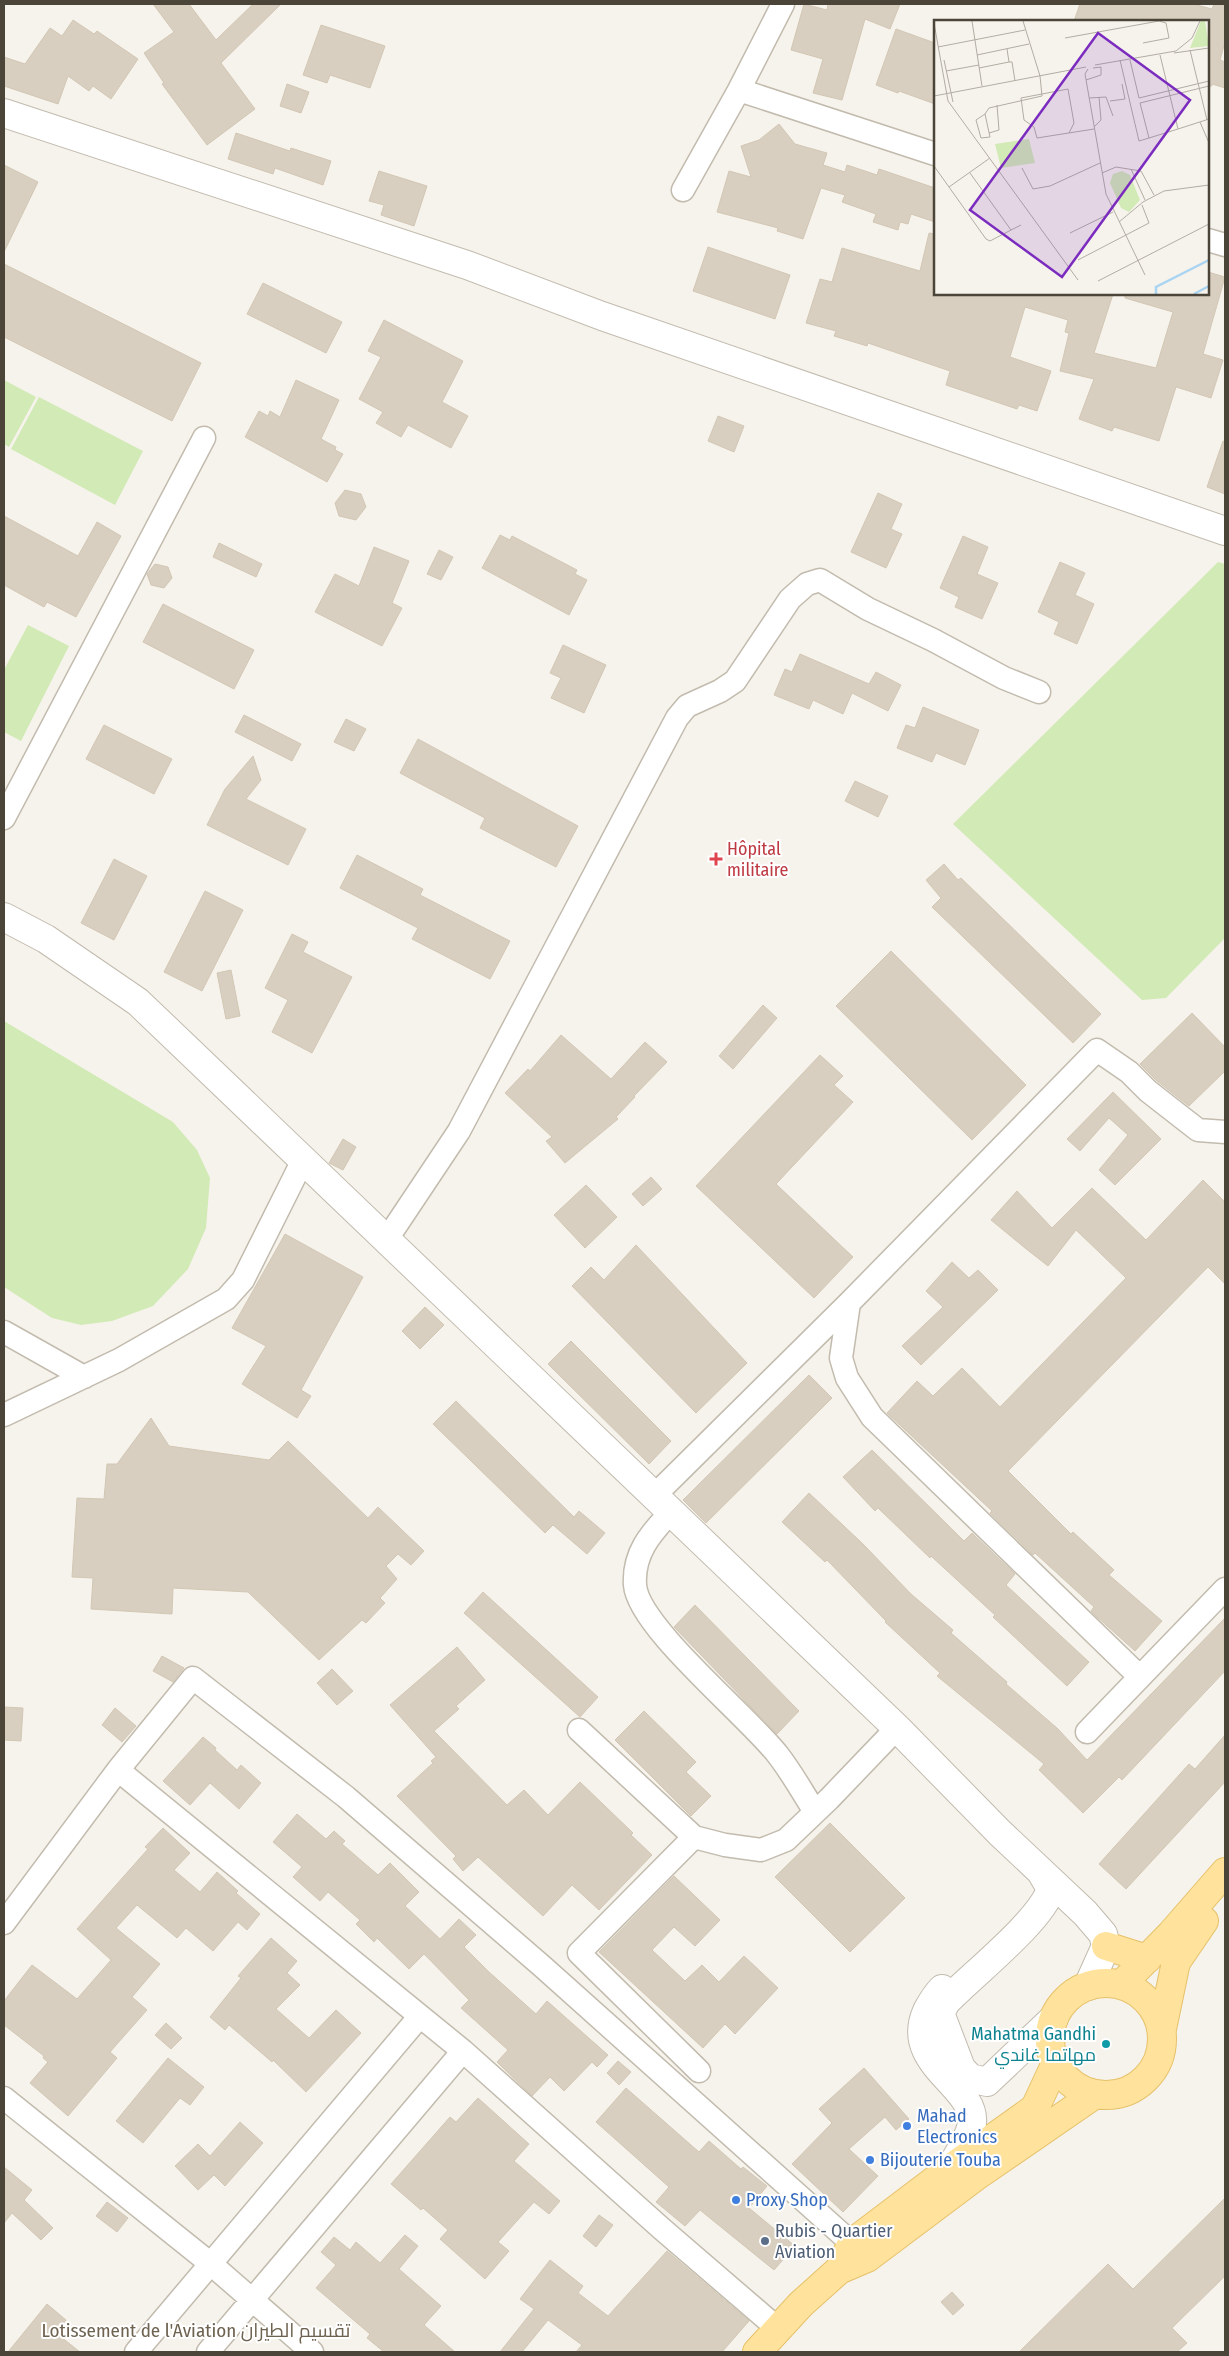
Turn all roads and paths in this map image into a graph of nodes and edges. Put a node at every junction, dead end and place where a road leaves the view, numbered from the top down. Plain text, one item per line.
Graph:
1 (783, 4) edge
2 (739, 90) junction
3 (4, 113) edge
4 (934, 154) edge
5 (683, 190) dead end
6 (1209, 240) edge
7 (1225, 245) edge
8 (204, 438) dead end
9 (1225, 531) edge
10 (1039, 692) dead end
11 (4, 818) edge
12 (4, 917) edge
13 (1225, 1132) edge
14 (302, 1162) junction
15 (387, 1239) junction
16 (849, 1303) junction
17 (4, 1332) edge
18 (84, 1377) junction
19 (4, 1415) edge
20 (662, 1505) junction
21 (1225, 1589) edge
22 (1140, 1678) junction
23 (896, 1728) junction
24 (579, 1730) dead end
25 (1087, 1732) dead end
26 (118, 1770) junction
27 (815, 1812) junction
28 (694, 1837) junction
29 (1041, 1872) junction
30 (1225, 1872) edge
31 (1225, 1894) edge
32 (4, 1923) edge
33 (1106, 1946) junction
34 (1147, 1960) junction
35 (1121, 1985) junction
36 (1088, 1986) junction
37 (420, 2016) junction
38 (1054, 2018) junction
39 (1162, 2029) junction
40 (463, 2052) junction
41 (1055, 2065) junction
42 (699, 2071) dead end
43 (1094, 2095) junction
44 (4, 2098) edge
45 (951, 2168) junction
46 (860, 2251) junction
47 (211, 2264) junction
48 (253, 2301) junction
49 (777, 2328) junction
50 (136, 2352) edge
51 (208, 2352) edge
52 (312, 2352) edge
53 (757, 2352) edge

1 - 2 street
2 - 4 street
2 - 5 street
3 - 9 street
6 - 7 street
8 - 11 street
10 - 15 street
12 - 14 street
13 - 16 street
14 - 15 street
14 - 18 street
15 - 20 street
16 - 20 street
16 - 22 street
17 - 18 street
18 - 19 street
20 - 23 street
20 - 27 street
21 - 22 street
22 - 25 street
23 - 27 street
23 - 29 street
24 - 28 street
26 - 32 street
26 - 37 street
26 - 46 street
27 - 28 street
28 - 42 street
29 - 33 street
29 - 38 street
29 - 45 street
30 - 34 main road
31 - 39 main road
33 - 34 main road
33 - 36 street
34 - 35 main road
35 - 36 main road
35 - 39 main road
36 - 38 main road
37 - 40 street
37 - 47 street
38 - 41 main road
39 - 43 main road
40 - 48 street
40 - 49 street
41 - 43 main road
41 - 45 main road
43 - 46 main road
44 - 47 street
45 - 46 main road
46 - 49 main road
47 - 48 street
47 - 50 street
48 - 51 street
48 - 52 street
49 - 53 main road

